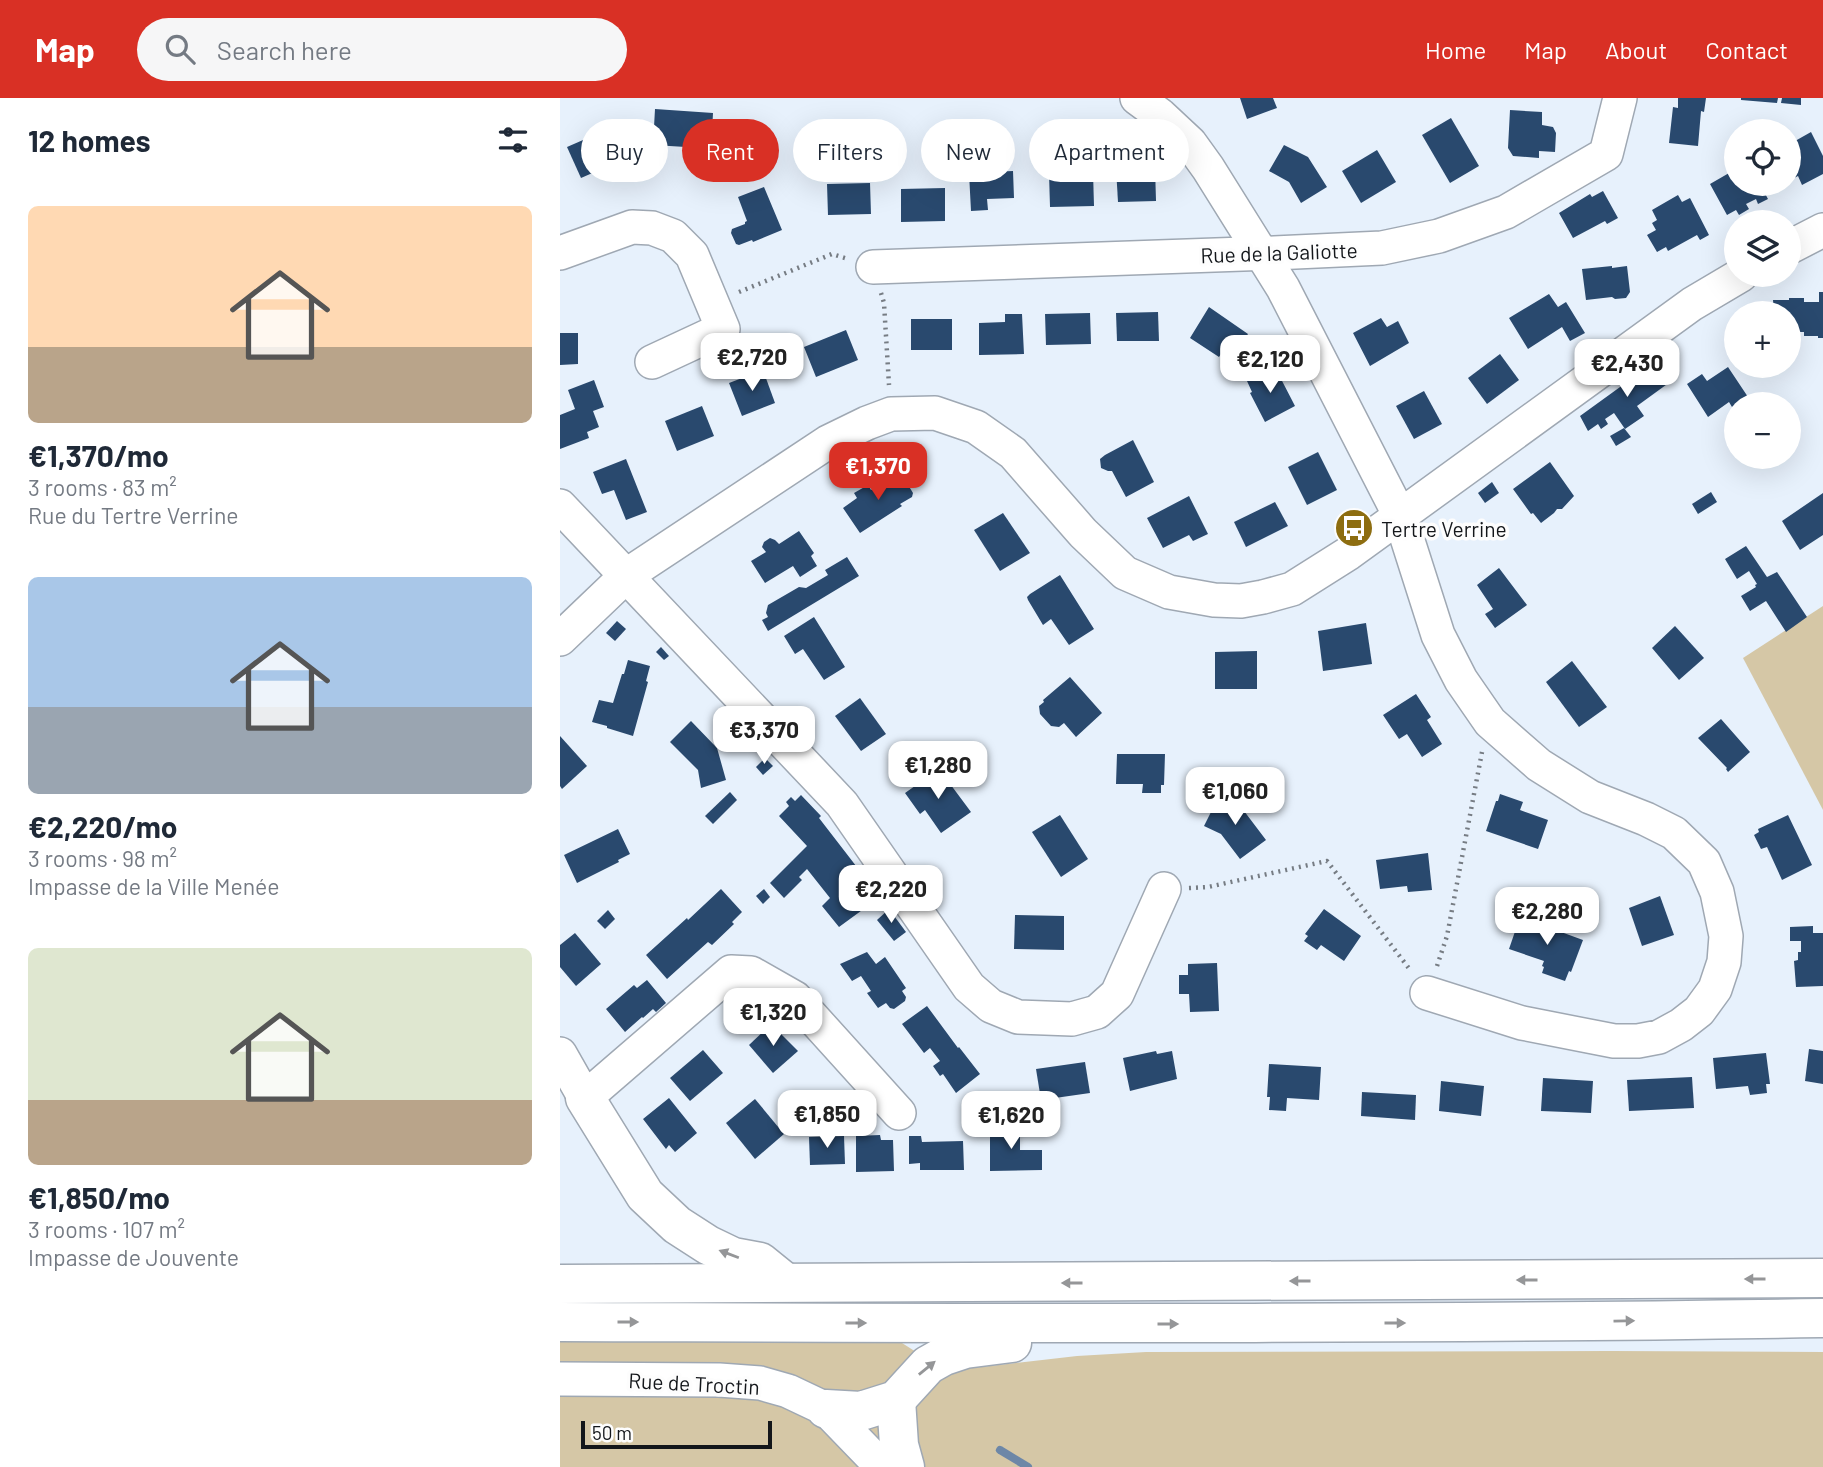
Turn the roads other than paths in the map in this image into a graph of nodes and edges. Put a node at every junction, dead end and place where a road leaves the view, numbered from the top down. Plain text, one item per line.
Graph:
1 (1620, 98) edge
2 (1139, 99) edge
3 (1823, 230) edge
4 (1801, 241) edge
5 (560, 253) edge
6 (1261, 253) junction
7 (873, 267) road end
8 (1724, 285) edge
9 (652, 362) dead end
10 (560, 506) edge
11 (1400, 516) junction
12 (627, 575) junction
13 (560, 639) edge
14 (1164, 889) road end
15 (1427, 993) road end
16 (560, 1054) edge
17 (585, 1098) junction
18 (899, 1113) dead end
19 (1823, 1278) edge
20 (560, 1284) edge
21 (788, 1284) junction
22 (1823, 1318) edge
23 (560, 1322) edge
24 (1100, 1324) junction
25 (560, 1379) edge
26 (896, 1400) junction
27 (826, 1409) junction
28 (882, 1467) edge
29 (905, 1467) edge

1 - 6 street, Rue de la Galiotte
2 - 6 street
3 - 4 street
5 - 9 street
6 - 7 street, Rue de la Galiotte
6 - 11 street
8 - 11 street
10 - 12 street
11 - 12 street
11 - 15 street
12 - 13 street
12 - 14 street
16 - 17 street
17 - 18 street
21 -> 17 main road
19 -> 21 main road
20 - 21 main road
24 -> 22 main road
23 -> 24 main road
26 -> 24 main road
25 - 27 street, Rue de Troctin
26 - 27 main road
26 - 29 main road
27 - 28 street, Rue de Troctin

